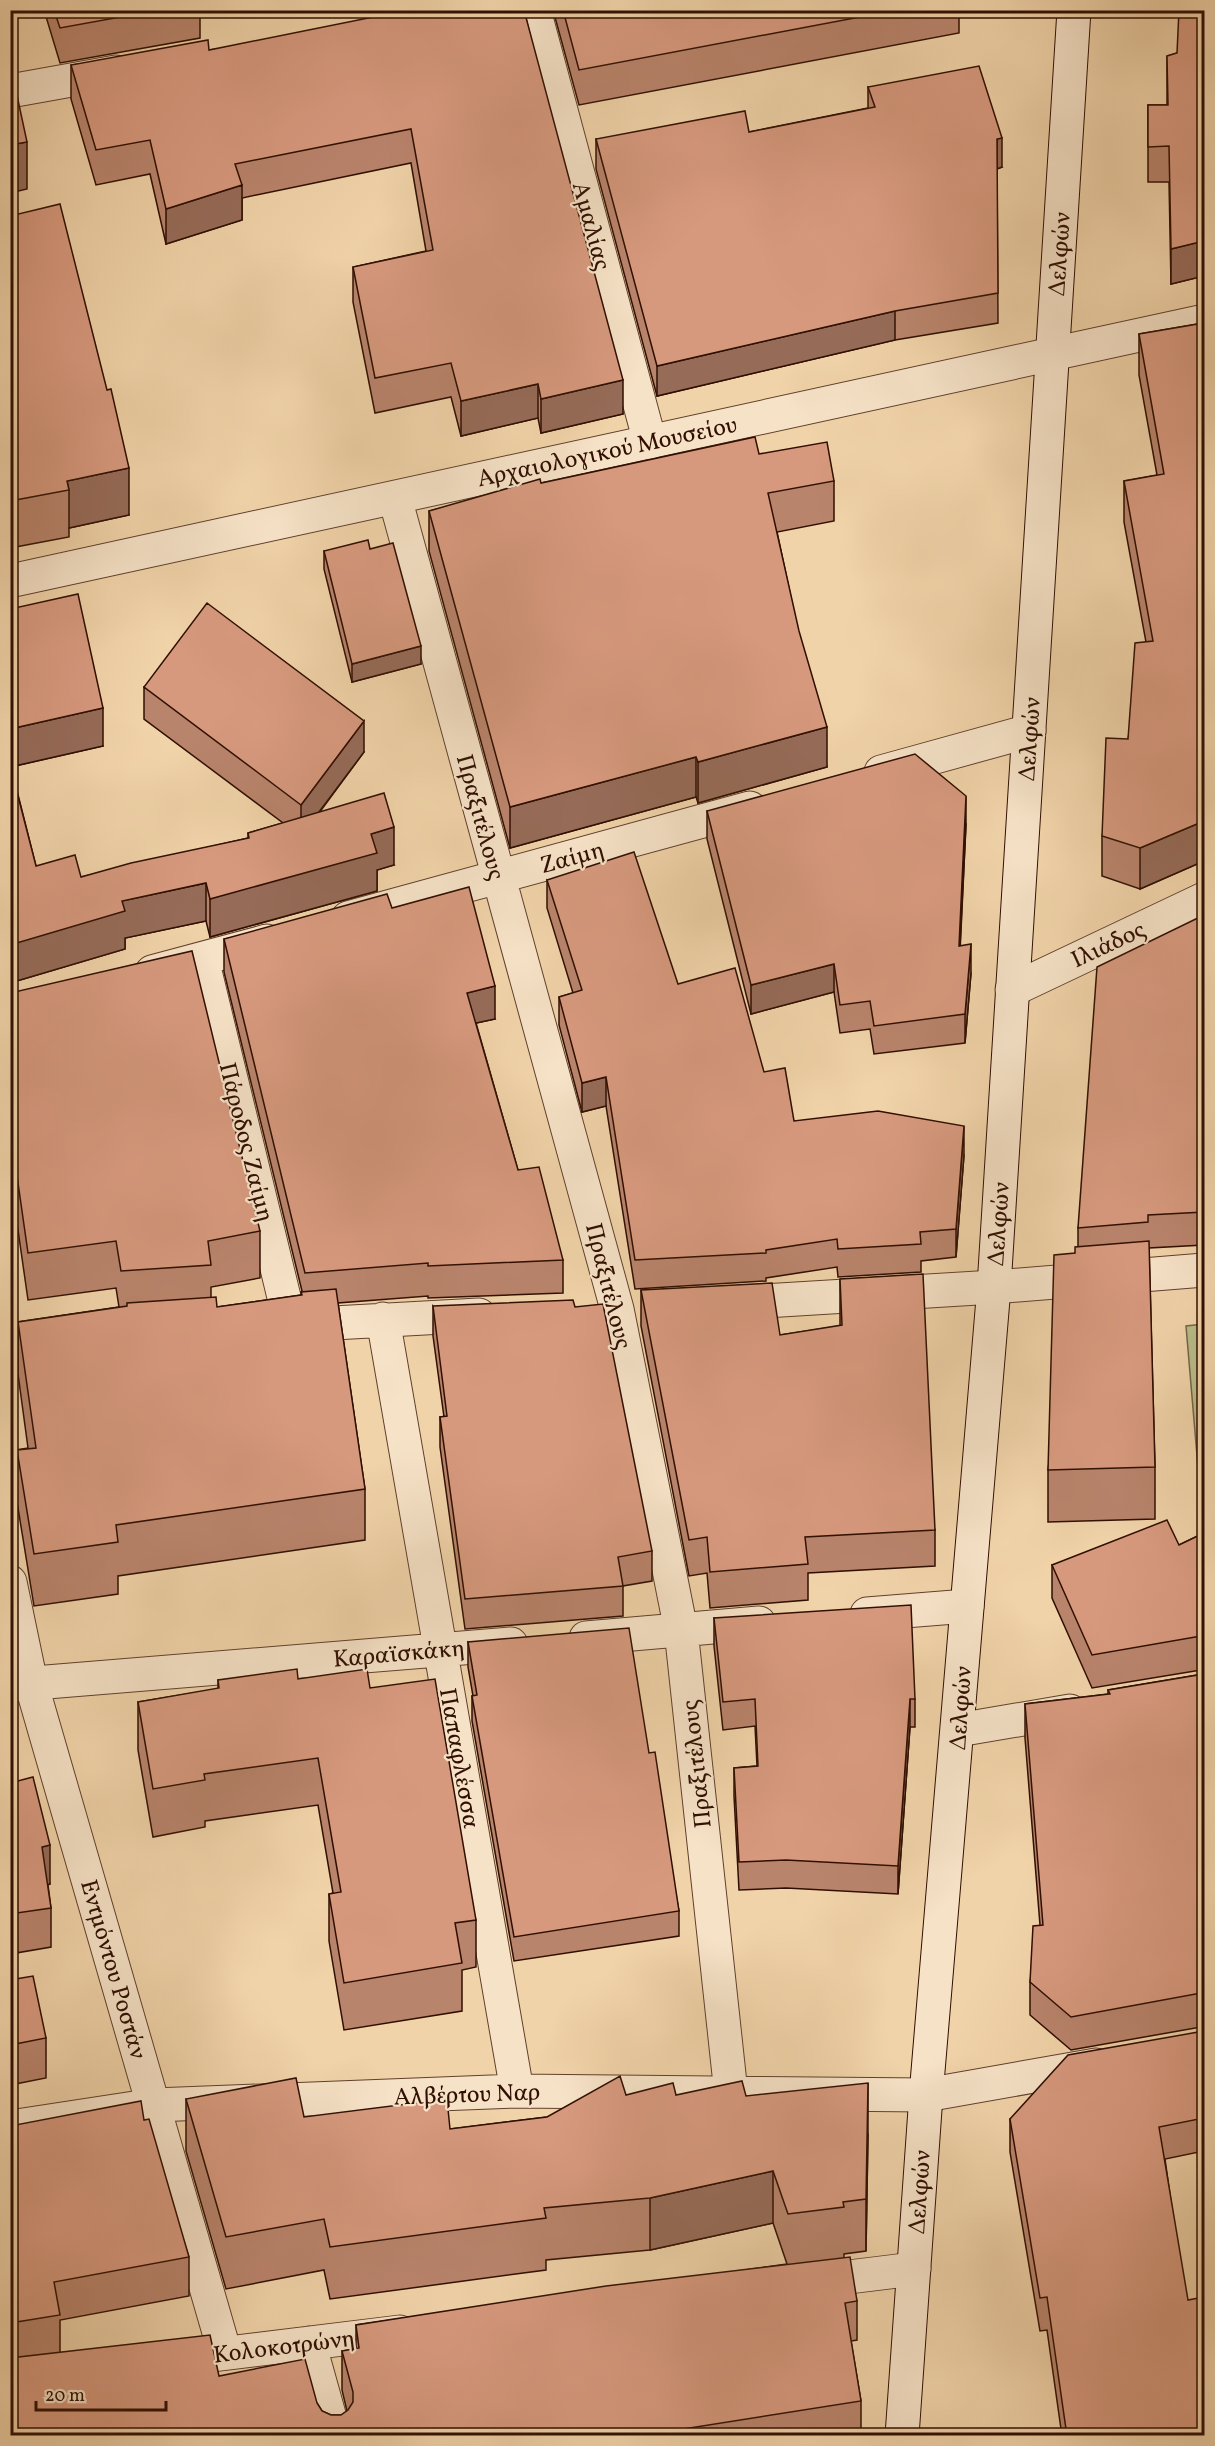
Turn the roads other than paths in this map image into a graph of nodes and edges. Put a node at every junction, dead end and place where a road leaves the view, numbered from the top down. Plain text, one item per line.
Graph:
1 (534, 10) edge
2 (1074, 10) edge
3 (145, 67) edge
4 (13, 84) edge
5 (1204, 321) edge
6 (1053, 354) junction
7 (650, 442) junction
8 (395, 498) junction
9 (10, 581) edge
10 (1029, 731) junction
11 (856, 779) edge
12 (775, 801) edge
13 (498, 877) junction
14 (1204, 899) edge
15 (202, 959) junction
16 (123, 980) edge
17 (1012, 990) junction
18 (1204, 1270) edge
19 (994, 1287) junction
20 (700, 1305) edge
21 (653, 1307) edge
22 (618, 1309) junction
23 (582, 1311) edge
24 (512, 1314) edge
25 (383, 1319) junction
26 (291, 1326) junction
27 (256, 1328) edge
28 (92, 1339) edge
29 (10, 1344) edge
30 (10, 1582) edge
31 (967, 1606) junction
32 (836, 1617) edge
33 (788, 1621) edge
34 (681, 1630) junction
35 (441, 1650) junction
36 (21, 1684) edge
37 (1099, 1706) edge
38 (958, 1730) junction
39 (1123, 2060) edge
40 (517, 2091) junction
41 (731, 2093) junction
42 (926, 2095) junction
43 (154, 2105) junction
44 (10, 2127) edge
45 (914, 2269) junction
46 (783, 2285) edge
47 (428, 2328) edge
48 (309, 2343) junction
49 (225, 2353) junction
50 (146, 2363) edge
51 (334, 2436) edge
52 (902, 2436) edge

1 - 7 street, Αμαλίας
2 - 6 street, Δελφών
3 - 4 street
5 - 6 street, Αρχαιολογικού Μουσείου
6 - 7 street, Αρχαιολογικού Μουσείου
6 - 10 street, Δελφών
7 - 8 street, Αρχαιολογικού Μουσείου
8 - 9 street, Αρχαιολογικού Μουσείου
8 - 13 street, Πραξιτέλους
10 - 11 street
10 - 17 street, Δελφών
12 - 13 street, Ζαίμη
13 - 15 street, Ζαίμη
13 - 22 street, Πραξιτέλους
14 - 17 street, Ιλιάδος
15 - 16 street, Ζαίμη
15 - 26 street, Πάροδος Ζαίμη
17 - 19 street, Δελφών
18 - 19 street
19 - 20 street
19 - 31 street, Δελφών
21 - 22 street
22 - 23 street
22 - 34 street, Πραξιτέλους
24 - 25 street
25 - 26 street
25 - 35 street, Παπαφλέσσα
26 - 27 street
28 - 29 street
30 - 36 street, Εντμόντου Ροστάν
31 - 32 street
31 - 38 street, Δελφών
33 - 34 street, Καραϊσκάκη
34 - 35 street, Καραϊσκάκη
34 - 41 street, Πραξιτέλους
35 - 36 street, Καραϊσκάκη
35 - 40 street, Παπαφλέσσα
36 - 43 street, Εντμόντου Ροστάν
37 - 38 street
38 - 42 street, Δελφών
39 - 42 street, Αλβέρτου Ναρ
40 - 41 street, Αλβέρτου Ναρ
40 - 43 street, Αλβέρτου Ναρ
41 - 42 street, Αλβέρτου Ναρ
42 - 45 street, Δελφών
43 - 44 street, Αλβέρτου Ναρ
43 - 49 street, Εντμόντου Ροστάν
45 - 46 street
45 - 52 street, Δελφών
47 - 48 street, Κολοκοτρώνη
48 - 49 street, Κολοκοτρώνη
48 - 51 street
49 - 50 street, Κολοκοτρώνη

